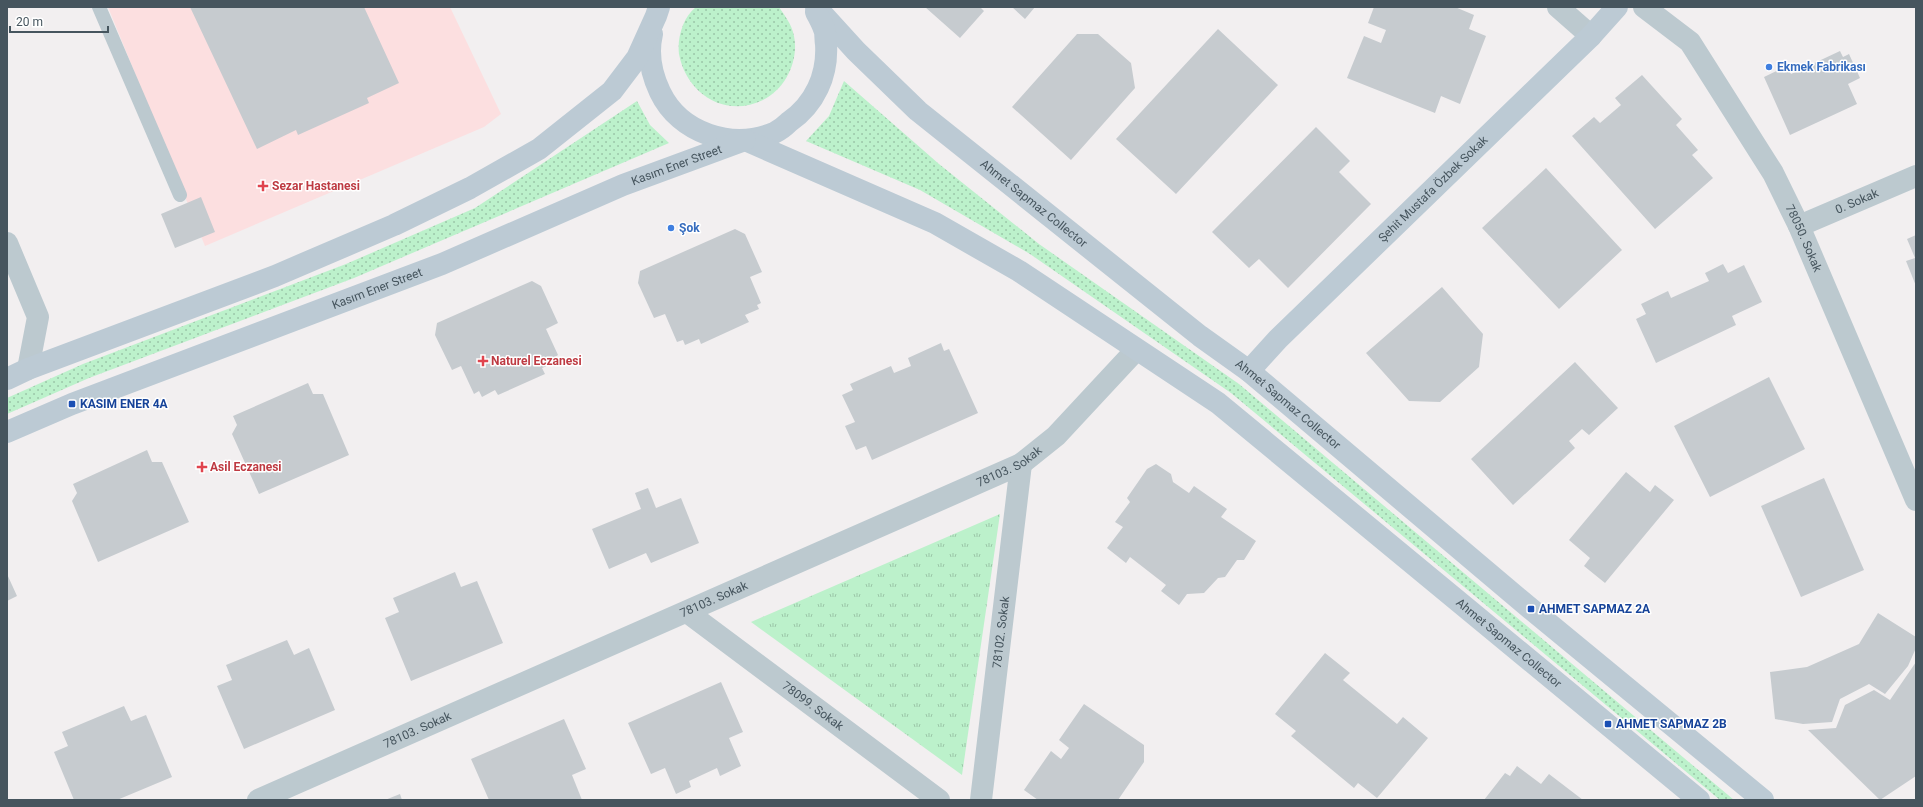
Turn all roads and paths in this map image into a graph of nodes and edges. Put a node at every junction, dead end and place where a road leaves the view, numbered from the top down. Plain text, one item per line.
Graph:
1 (99, 7) edge
2 (815, 7) edge
3 (1558, 7) edge
4 (1617, 7) edge
5 (1644, 7) edge
6 (659, 10) edge
7 (1591, 36) junction
8 (745, 140) junction
9 (1916, 176) edge
10 (180, 195) dead end
11 (1799, 226) junction
12 (7, 243) edge
13 (1136, 350) junction
14 (28, 369) junction
15 (1249, 371) junction
16 (7, 379) edge
17 (7, 432) edge
18 (1020, 464) junction
19 (1916, 500) edge
20 (687, 612) junction
21 (258, 800) edge
22 (939, 800) edge
23 (980, 800) edge
24 (1699, 800) edge
25 (1763, 800) edge

1 - 10 lane
2 - 8 main road
2 - 15 main road, Ahmet Sapmaz Collector
3 - 7 street
4 - 7 main road, Şehit Mustafa Özbek Sokak
5 - 11 street, 78050. Sokak
6 - 8 main road
6 - 14 main road
7 - 15 main road, Şehit Mustafa Özbek Sokak
8 - 13 main road, Ahmet Sapmaz Collector
8 - 17 main road, Kasım Ener Street
9 - 11 street, 0. Sokak
11 - 19 street, 78050. Sokak
12 - 14 street
13 - 18 street, 78103. Sokak
13 - 24 main road, Ahmet Sapmaz Collector
14 - 16 main road
15 - 25 main road, Ahmet Sapmaz Collector
18 - 20 street, 78103. Sokak
18 - 23 street, 78102. Sokak
20 - 21 street, 78103. Sokak
20 - 22 street, 78099. Sokak

